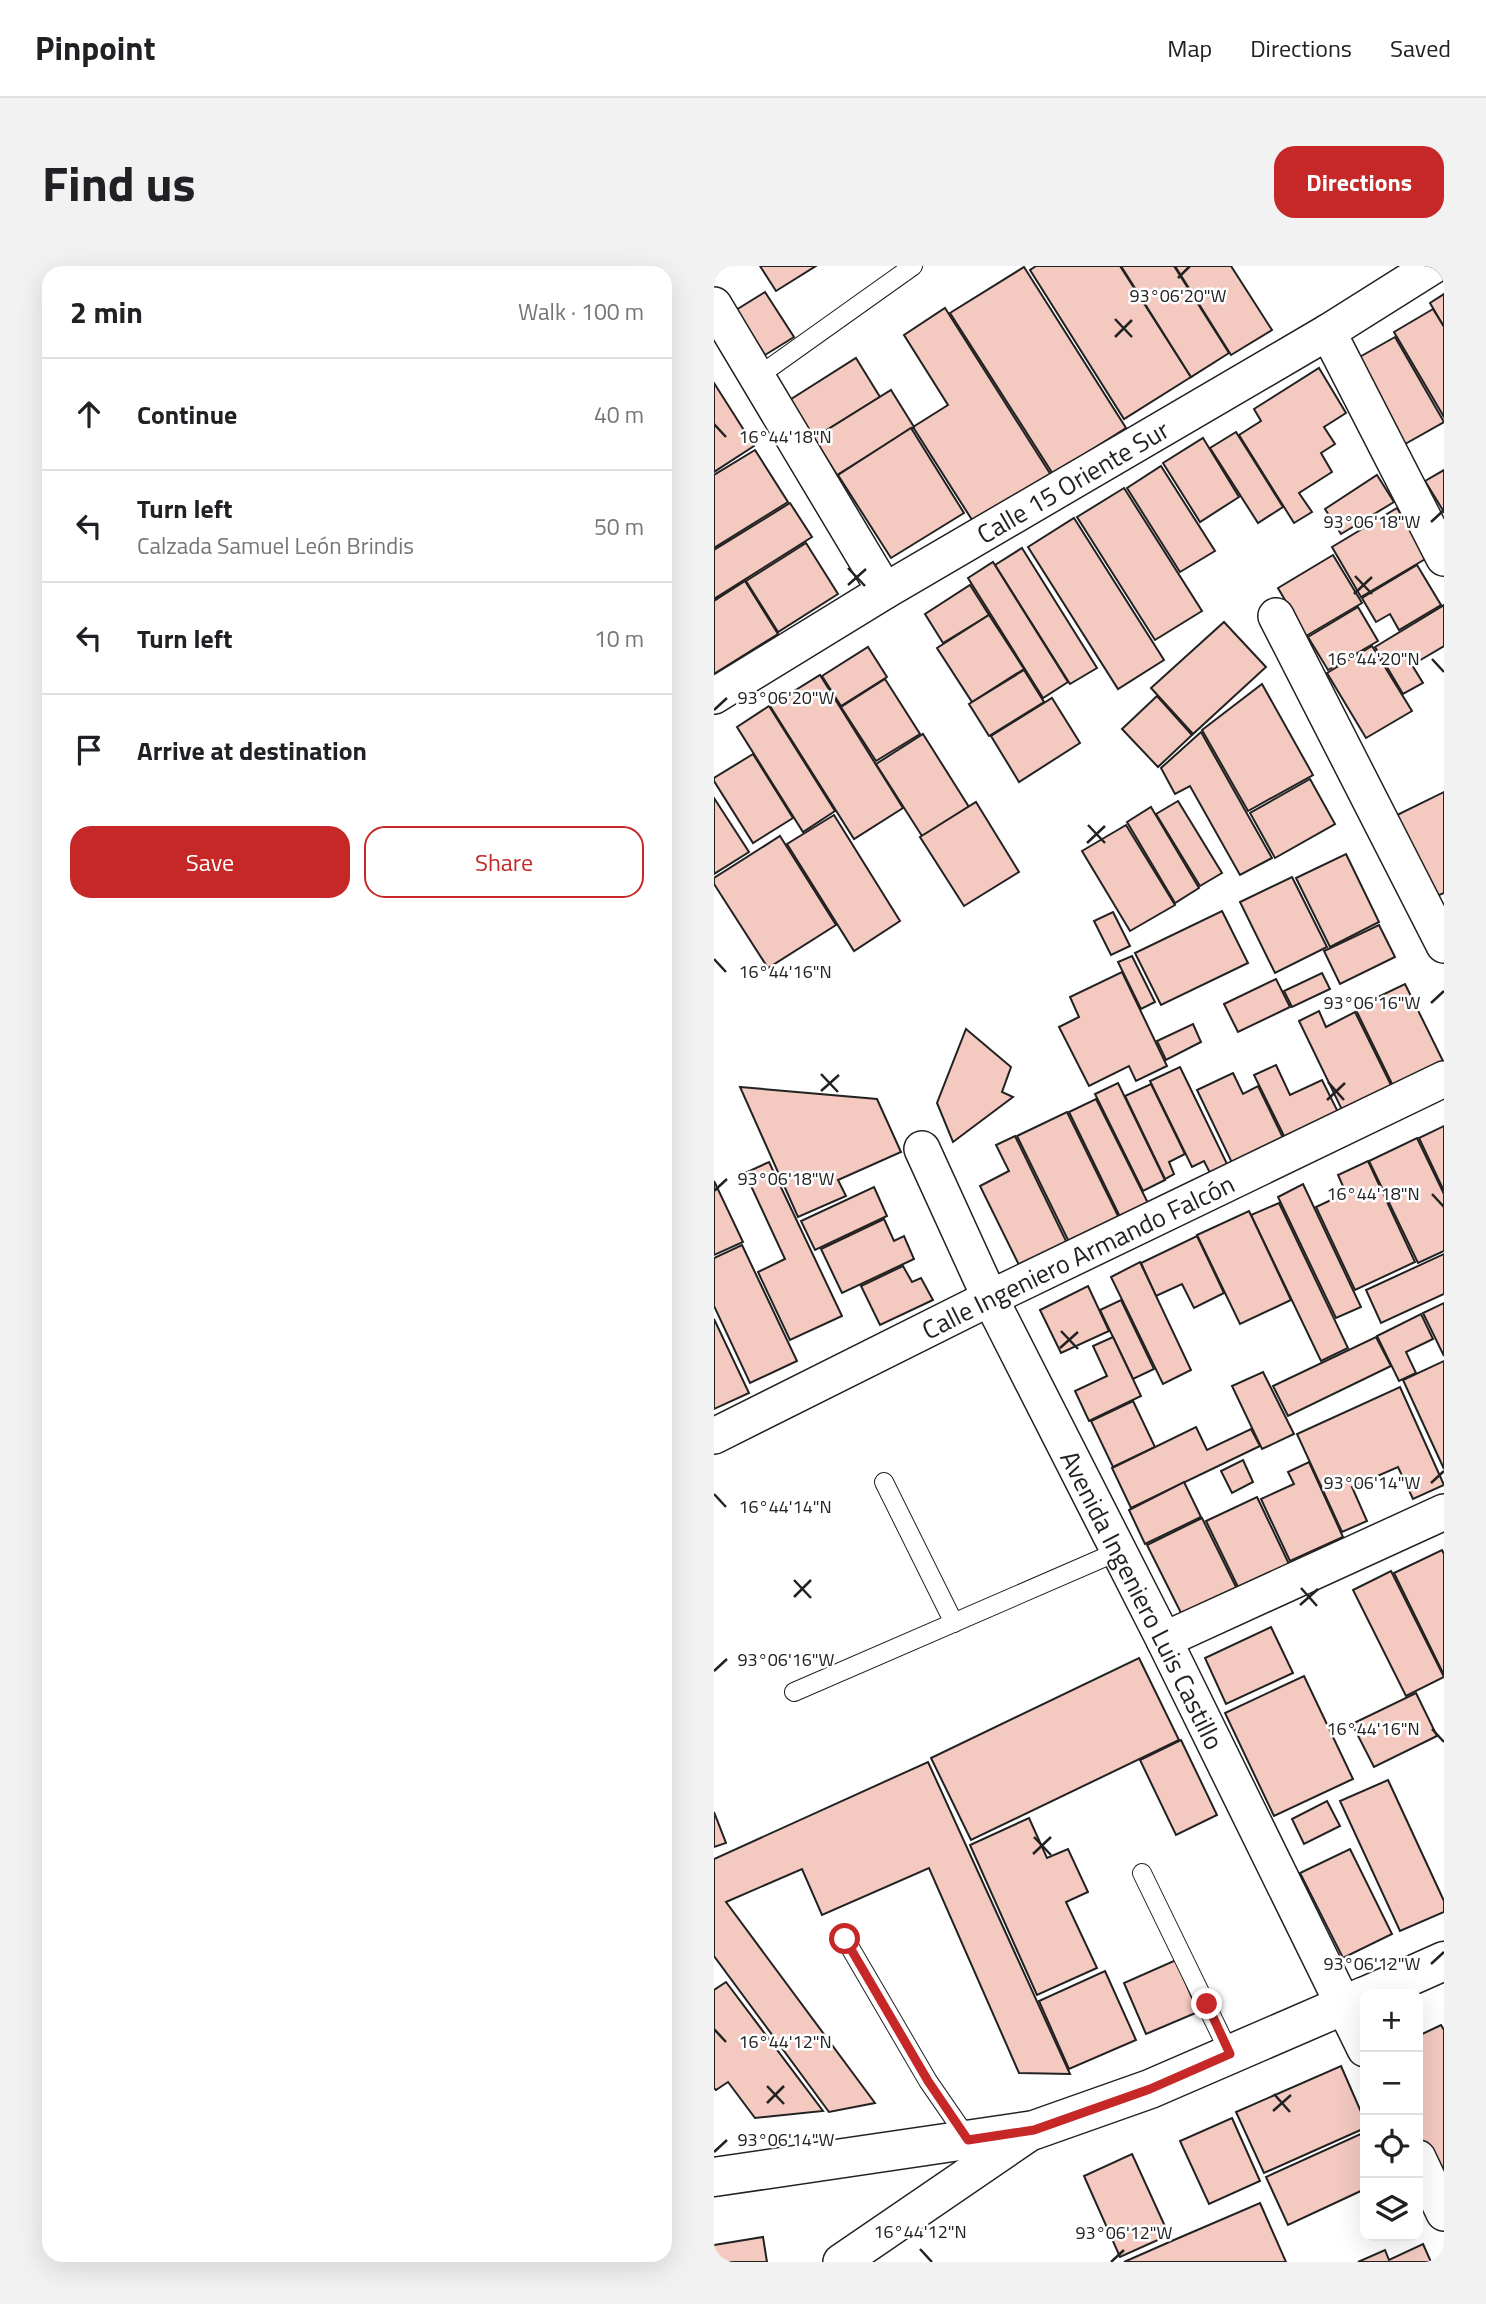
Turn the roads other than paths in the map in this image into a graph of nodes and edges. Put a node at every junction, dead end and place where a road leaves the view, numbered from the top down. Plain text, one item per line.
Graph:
1 (913, 266) edge
2 (1418, 270) edge
3 (714, 305) edge
4 (1328, 332) junction
5 (757, 377) junction
6 (1444, 558) edge
7 (885, 591) junction
8 (1276, 616) dead end
9 (714, 696) edge
10 (1444, 946) edge
11 (1444, 1079) edge
12 (922, 1149) dead end
13 (990, 1298) junction
14 (714, 1436) edge
15 (884, 1482) dead end
16 (1444, 1512) edge
17 (1119, 1551) junction
18 (954, 1623) junction
19 (1164, 1640) junction
20 (794, 1692) dead end
21 (1142, 1873) dead end
22 (845, 1939) dead end
23 (1444, 1961) edge
24 (1382, 1989) edge
25 (1360, 1999) edge
26 (1230, 2054) junction
27 (1034, 2130) junction
28 (968, 2140) junction
29 (1423, 2169) edge
30 (714, 2177) edge
31 (1444, 2213) edge
32 (841, 2262) edge

1 - 5 lane
2 - 4 street, Calle 15 Oriente Sur
3 - 5 street
4 - 6 street
4 - 7 street, Calle 15 Oriente Sur
5 - 7 street
7 - 9 street, Calle 15 Oriente Sur
8 - 10 street
11 - 13 street, Calle Ingeniero Armando Falcón
12 - 13 street, Avenida Ingeniero Luis Castillo
13 - 14 street, Calle Ingeniero Armando Falcón
13 - 17 street, Avenida Ingeniero Luis Castillo
15 - 18 lane
16 - 19 street
17 - 18 lane
17 - 19 street, Avenida Ingeniero Luis Castillo
18 - 20 lane
19 - 25 street, Avenida Ingeniero Luis Castillo
21 - 26 lane
22 - 28 lane
23 - 24 street
25 - 26 street
26 - 27 street
27 - 28 street
27 - 32 street
28 - 30 street
29 - 31 street

